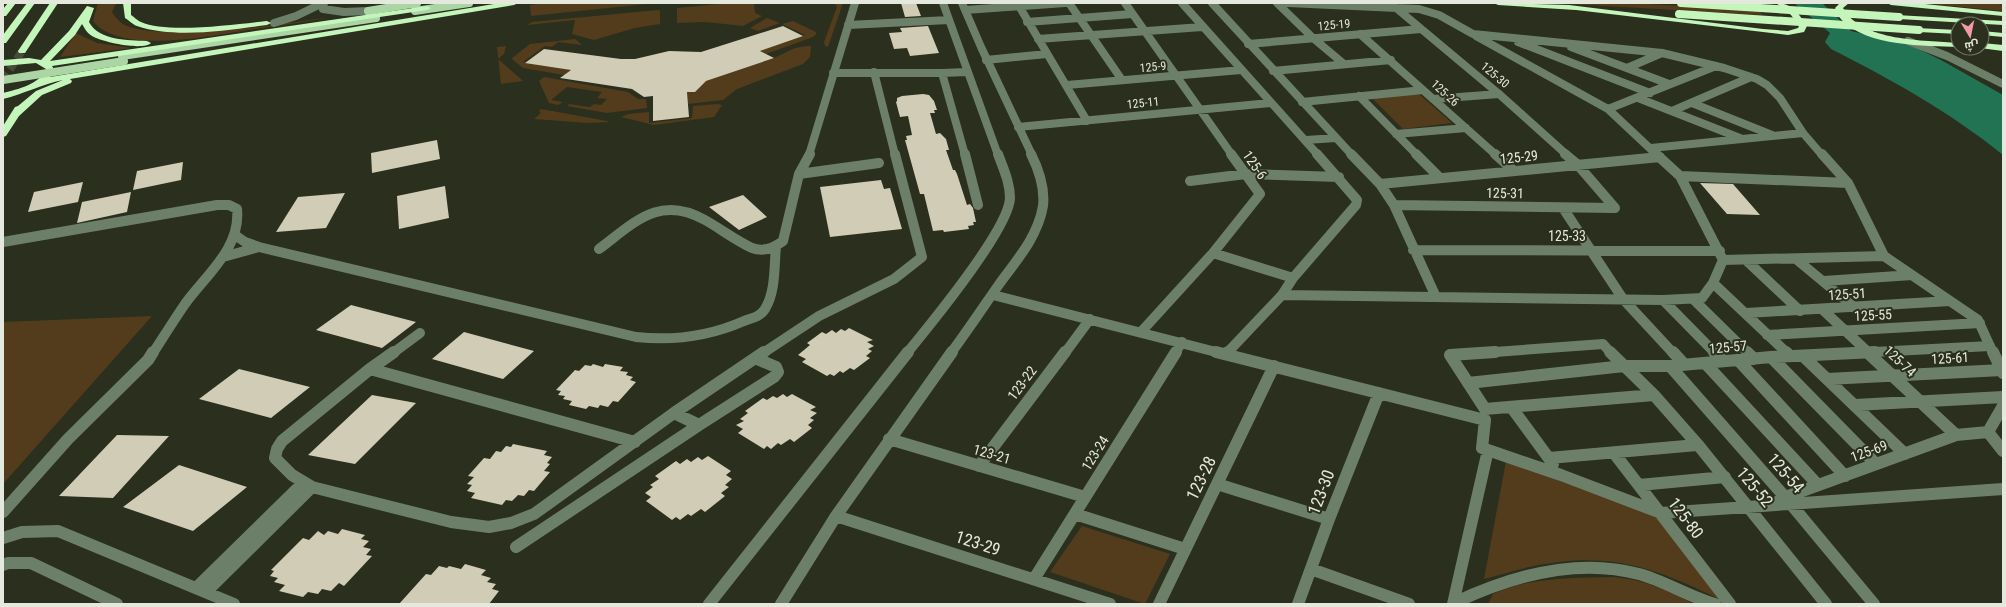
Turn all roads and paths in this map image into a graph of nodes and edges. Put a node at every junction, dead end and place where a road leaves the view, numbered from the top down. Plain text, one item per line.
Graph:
1 (12, 3) edge
2 (31, 3) edge
3 (54, 3) edge
4 (127, 3) edge
5 (324, 3) edge
6 (417, 3) edge
7 (435, 3) edge
8 (468, 3) edge
9 (514, 3) edge
10 (855, 3) edge
11 (943, 3) edge
12 (949, 3) edge
13 (1066, 3) edge
14 (1070, 3) edge
15 (1125, 3) edge
16 (1182, 3) edge
17 (1212, 3) edge
18 (1277, 3) edge
19 (1288, 3) edge
20 (1498, 3) edge
21 (1681, 3) edge
22 (1780, 3) edge
23 (1891, 3) edge
24 (405, 4) edge
25 (1841, 4) edge
26 (91, 5) edge
27 (964, 6) edge
28 (1019, 6) junction
29 (1394, 7) junction
30 (1569, 7) junction
31 (368, 11) junction
32 (3, 14) edge
33 (1132, 14) junction
34 (2003, 14) edge
35 (1079, 18) junction
36 (949, 20) junction
37 (274, 22) junction
38 (1027, 22) junction
39 (2003, 23) edge
40 (848, 25) junction
41 (1202, 27) junction
42 (1421, 29) junction
43 (1145, 32) junction
44 (1950, 32) edge
45 (1360, 34) junction
46 (1473, 34) junction
47 (1990, 34) edge
48 (2003, 35) edge
49 (1091, 36) junction
50 (1314, 38) junction
51 (1505, 38) junction
52 (1038, 39) junction
53 (1906, 40) junction
54 (3, 41) edge
55 (192, 42) junction
56 (1559, 43) junction
57 (1248, 44) junction
58 (1950, 44) edge
59 (1990, 47) edge
60 (2003, 48) edge
61 (22, 51) tunnel mouth
62 (1047, 54) junction
63 (1662, 54) junction
64 (108, 55) junction
65 (986, 60) junction
66 (1391, 60) junction
67 (124, 61) junction
68 (3, 63) edge
69 (44, 64) junction
70 (1344, 64) junction
71 (1716, 66) junction
72 (1627, 68) junction
73 (1240, 70) junction
74 (1273, 70) junction
75 (874, 72) junction
76 (967, 72) junction
77 (833, 73) junction
78 (942, 73) junction
79 (3, 75) edge
80 (1176, 76) junction
81 (1751, 77) junction
82 (3, 80) edge
83 (1122, 80) junction
84 (37, 83) junction
85 (1669, 84) junction
86 (2003, 84) edge
87 (1067, 86) junction
88 (1424, 90) junction
89 (1650, 93) junction
90 (1499, 94) junction
91 (3, 96) edge
92 (1359, 96) junction
93 (1638, 98) junction
94 (1433, 99) junction
95 (1302, 102) junction
96 (1270, 103) junction
97 (1692, 103) junction
98 (1608, 109) junction
99 (1200, 110) junction
100 (1672, 111) junction
101 (14, 115) junction
102 (1087, 121) junction
103 (1018, 127) junction
104 (1466, 128) junction
105 (1803, 133) junction
106 (3, 134) edge
107 (1396, 134) junction
108 (1774, 135) junction
109 (1336, 138) junction
110 (1742, 139) junction
111 (1306, 140) junction
112 (1651, 148) junction
113 (1660, 157) junction
114 (879, 164) dead end
115 (1577, 164) junction
116 (1513, 170) junction
117 (799, 174) junction
118 (1246, 174) junction
119 (1680, 176) junction
120 (1339, 177) junction
121 (1440, 178) junction
122 (1190, 181) dead end
123 (1848, 183) junction
124 (1380, 184) junction
125 (978, 205) dead end
126 (1394, 205) junction
127 (1563, 208) junction
128 (1616, 208) joint
129 (235, 235) junction
130 (3, 242) edge
131 (776, 246) junction
132 (259, 247) junction
133 (599, 249) dead end
134 (1413, 250) junction
135 (1592, 251) junction
136 (1213, 253) junction
137 (1722, 256) junction
138 (1884, 256) junction
139 (223, 257) junction
140 (1796, 258) junction
141 (1746, 260) junction
142 (1912, 275) junction
143 (1293, 278) junction
144 (1824, 281) junction
145 (1713, 283) junction
146 (992, 295) junction
147 (1282, 295) junction
148 (1436, 297) junction
149 (1623, 299) junction
150 (1664, 300) junction
151 (1694, 300) junction
152 (1950, 301) junction
153 (1855, 308) junction
154 (1823, 310) junction
155 (1800, 311) junction
156 (1746, 314) junction
157 (1090, 319) junction
158 (1980, 323) junction
159 (1845, 330) junction
160 (1141, 332) junction
161 (420, 333) dead end
162 (1767, 335) junction
163 (1182, 342) junction
164 (1990, 346) junction
165 (1869, 352) junction
166 (1226, 354) junction
167 (1790, 356) junction
168 (1803, 356) junction
169 (1771, 357) junction
170 (755, 358) junction
171 (1754, 359) junction
172 (1738, 360) junction
173 (1723, 361) junction
174 (1705, 362) junction
175 (1684, 364) junction
176 (1274, 366) junction
177 (1624, 366) junction
178 (1670, 366) junction
179 (370, 369) junction
180 (2002, 372) edge
181 (1894, 376) junction
182 (1827, 379) junction
183 (1468, 383) junction
184 (1378, 393) junction
185 (1654, 395) junction
186 (2003, 397) edge
187 (1920, 400) junction
188 (1854, 406) junction
189 (2003, 406) edge
190 (1512, 408) junction
191 (1485, 409) junction
192 (674, 413) junction
193 (1474, 418) junction
194 (699, 425) junction
195 (1988, 432) junction
196 (1956, 435) junction
197 (889, 439) junction
198 (634, 442) junction
199 (1697, 445) junction
200 (1488, 450) junction
201 (2003, 451) edge
202 (1614, 452) junction
203 (1904, 454) junction
204 (1549, 458) junction
205 (1876, 464) junction
206 (979, 466) junction
207 (1561, 475) junction
208 (1845, 476) junction
209 (1725, 477) junction
210 (585, 478) junction
211 (1217, 484) junction
212 (308, 485) junction
213 (1639, 485) junction
214 (1818, 485) junction
215 (600, 489) junction
216 (2003, 489) edge
217 (1085, 497) junction
218 (1788, 501) junction
219 (1756, 506) junction
220 (3, 512) edge
221 (1661, 513) junction
222 (1074, 514) junction
223 (836, 516) junction
224 (1329, 519) junction
225 (3, 538) edge
226 (516, 547) dead end
227 (1185, 549) junction
228 (3, 565) edge
229 (1311, 569) junction
230 (1034, 579) junction
231 (201, 590) junction
232 (1453, 603) edge
233 (117, 604) edge
234 (234, 604) edge
235 (709, 604) edge
236 (781, 604) edge
237 (1110, 604) edge
238 (1159, 604) edge
239 (1298, 604) edge
240 (1409, 604) edge
241 (1715, 604) edge
242 (1730, 604) edge
243 (1826, 604) edge
244 (1874, 604) edge

1 - 32 highway
2 - 54 highway
3 - 61 highway
4 - 37 highway
5 - 31 street
5 - 37 street
6 - 24 main road
7 - 31 highway
8 - 55 highway
8 - 67 main road
9 - 67 highway
10 - 40 street
11 - 12 street
11 - 36 street
13 - 28 street
14 - 35 street
15 - 33 street, 125-6
16 - 41 street
17 - 57 street
18 - 50 street
19 - 29 street
20 - 30 highway
21 - 39 highway, bridge
22 - 30 highway
23 - 34 highway
24 - 31 main road
25 - 53 highway
26 - 55 highway
26 - 69 highway
27 - 28 street
27 - 65 street
28 - 38 street
29 - 42 street, 125-30
29 - 46 street
30 - 44 highway, bridge
31 - 37 highway
33 - 35 street
33 - 43 street, 125-6
35 - 38 street
35 - 49 street
36 - 40 street
36 - 76 street
38 - 52 street
40 - 77 street
41 - 43 street
41 - 73 street
42 - 45 street, 125-19
42 - 90 street, 125-30
43 - 49 street
43 - 80 street, 125-6
45 - 50 street, 125-19
45 - 66 street, 125-26
46 - 51 street
46 - 98 street
47 - 48 highway
49 - 52 street
49 - 83 street
50 - 57 street, 125-19
50 - 70 street
51 - 56 street
51 - 89 street
52 - 62 street
53 - 58 highway
53 - 86 street
55 - 64 highway
56 - 63 street
56 - 72 street
57 - 74 street
59 - 60 highway
62 - 65 street
62 - 87 street
63 - 71 street
63 - 72 street
64 - 67 highway
64 - 69 highway
65 - 103 street
66 - 70 street
66 - 88 street, 125-26
67 - 79 main road
67 - 82 main road, bridge
67 - 84 highway
67 - 101 highway
68 - 69 highway
69 - 84 highway
70 - 74 street
71 - 81 street
71 - 85 street
72 - 85 street
73 - 80 street, 125-9
73 - 96 street
74 - 95 street
75 - 77 street
75 - 78 street
75 - 170 street
76 - 78 street
76 - 235 street
77 - 117 street
78 - 125 street
80 - 83 street, 125-9
80 - 99 street, 125-6
81 - 97 street
81 - 105 street
83 - 87 street, 125-9
84 - 91 highway
84 - 101 highway
85 - 89 street
87 - 102 street
88 - 92 street
88 - 94 street, 125-26
89 - 93 street
90 - 94 street
90 - 115 street, 125-30
92 - 95 street
92 - 107 street
93 - 98 street
93 - 100 street
94 - 104 street, 125-26
95 - 109 street
96 - 99 street, 125-11
96 - 111 street
97 - 100 street
97 - 108 street
98 - 112 street
99 - 102 street, 125-11
99 - 118 street, 125-6
100 - 110 street
101 - 106 highway
102 - 103 street, 125-11
103 - 146 street
104 - 107 street
104 - 116 street, 125-26
105 - 108 street
105 - 123 street
107 - 121 street
108 - 110 street
109 - 111 street
109 - 124 street
110 - 112 street
111 - 120 street
112 - 113 street
113 - 115 street, 125-29
113 - 119 street
114 - 117 street
115 - 116 street, 125-29
115 - 128 street, 125-30
116 - 121 street, 125-29
117 - 131 street
118 - 120 street
118 - 122 street
118 - 136 street, 125-6
119 - 123 street
119 - 137 street
120 - 143 street
121 - 124 street, 125-29
123 - 138 street
124 - 126 street
126 - 127 street, 125-31
126 - 134 street
127 - 128 street, 125-31
127 - 135 street
129 - 130 street
129 - 132 street
129 - 139 street
131 - 132 street
131 - 133 street
132 - 139 street
134 - 135 street, 125-33
134 - 148 street
135 - 137 street, 125-33
135 - 149 street
136 - 143 street
136 - 160 street, 125-6
137 - 141 street, 125-33
137 - 145 street
138 - 140 street, 125-33
138 - 142 street
139 - 220 street
140 - 141 street, 125-33
140 - 144 street
141 - 155 street
142 - 144 street
142 - 152 street
143 - 147 street
144 - 153 street
145 - 151 street
145 - 156 street
146 - 157 street
146 - 197 street
147 - 148 street
147 - 166 street
148 - 149 street
149 - 150 street
149 - 175 street
150 - 151 street
150 - 173 street
151 - 171 street
152 - 153 street, 125-51
152 - 158 street
153 - 154 street, 125-51
154 - 155 street, 125-51
154 - 159 street, 125-74
155 - 156 street, 125-51
156 - 162 street
157 - 160 street
157 - 206 street, 123-22
158 - 159 street, 125-55
158 - 164 street
159 - 162 street, 125-55
159 - 165 street, 125-74
160 - 163 street
161 - 179 street
162 - 167 street
163 - 166 street
163 - 217 street, 123-24
164 - 165 street, 125-57
164 - 180 street
165 - 168 street, 125-57
165 - 181 street, 125-74
166 - 176 street
167 - 168 street, 125-57
167 - 169 street, 125-57
168 - 182 street
169 - 171 street, 125-57
169 - 205 street
170 - 192 street
170 - 194 street
171 - 172 street, 125-57
172 - 173 street, 125-57
172 - 208 street
173 - 174 street, 125-57
174 - 175 street, 125-57
174 - 214 street
175 - 178 street, 125-57
176 - 184 street
176 - 211 street, 123-28
177 - 178 street, 125-57
177 - 183 street, 125-57
177 - 183 street, 125-52
177 - 185 street, 125-52
178 - 218 street, 125-54
179 - 198 street
179 - 212 street
180 - 181 street, 125-61
181 - 182 street, 125-61
181 - 187 street, 125-74
182 - 188 street
183 - 191 street
184 - 193 street
184 - 224 street, 123-30
185 - 190 street
185 - 199 street, 125-52
186 - 187 street
187 - 188 street
187 - 196 street, 125-74
188 - 203 street
189 - 195 street
190 - 191 street
190 - 204 street
191 - 193 street
192 - 194 street
192 - 198 street
193 - 200 street
194 - 215 street
195 - 196 street, 125-69
195 - 201 street
196 - 203 street, 125-69
197 - 206 street, 123-21
197 - 223 street
198 - 210 street
199 - 202 street
199 - 209 street, 125-52
200 - 207 street
200 - 232 street
202 - 204 street
202 - 213 street, 125-80
203 - 205 street, 125-69
204 - 207 street
205 - 208 street, 125-69
206 - 217 street, 123-21
207 - 221 street
208 - 214 street, 125-69
209 - 213 street
209 - 219 street, 125-52
210 - 212 street
210 - 215 street
211 - 224 street
211 - 227 street, 123-28
212 - 231 street
213 - 221 street, 125-80
214 - 218 street, 125-69
215 - 226 street
216 - 218 street
217 - 222 street, 123-24
218 - 219 street, 125-69
218 - 244 street, 125-54
219 - 221 street, 125-69
219 - 243 street, 125-52
221 - 242 street, 125-80
222 - 227 street
222 - 230 street, 123-24
223 - 230 street, 123-29
223 - 236 street
224 - 229 street, 123-30
225 - 231 street
227 - 238 street, 123-28
228 - 233 street
229 - 239 street, 123-30
229 - 240 street
230 - 237 street, 123-29
231 - 234 street
232 - 241 street

